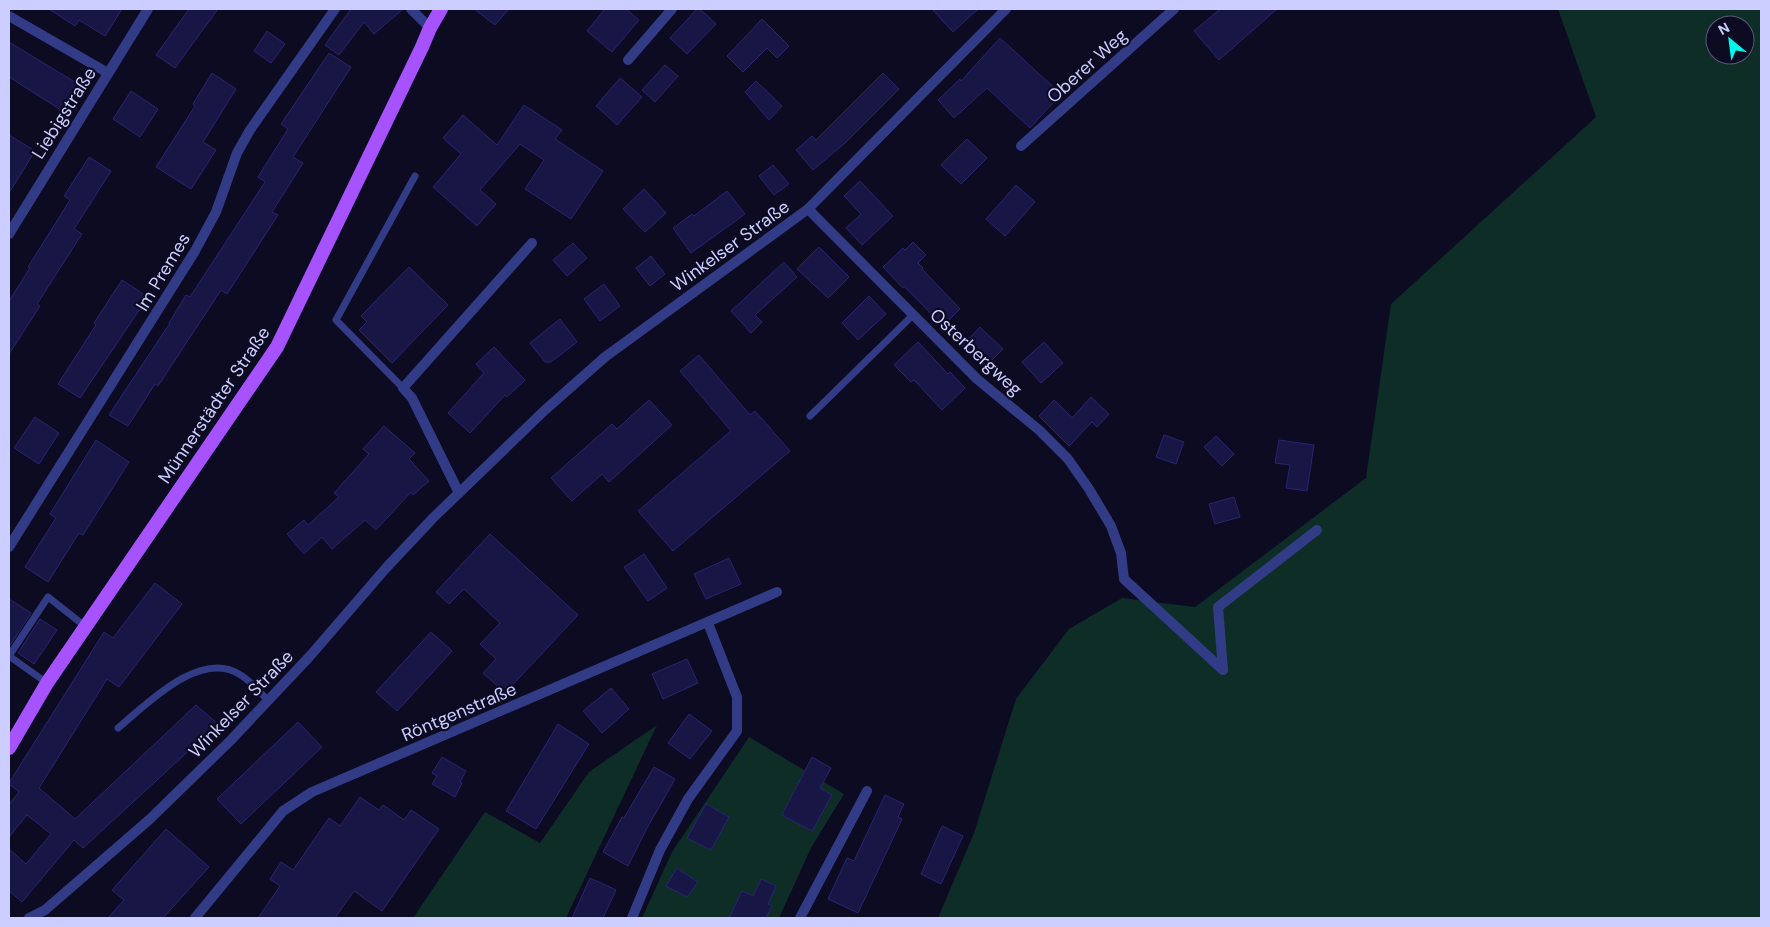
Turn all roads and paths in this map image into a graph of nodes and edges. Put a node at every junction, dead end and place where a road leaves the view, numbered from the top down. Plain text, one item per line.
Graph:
1 (148, 9) edge
2 (335, 9) edge
3 (411, 9) edge
4 (441, 9) edge
5 (672, 9) edge
6 (1006, 9) edge
7 (1174, 9) edge
8 (9, 16) edge
9 (430, 28) junction
10 (628, 60) dead end
11 (108, 73) junction
12 (1021, 146) dead end
13 (415, 176) dead end
14 (808, 209) junction
15 (9, 234) edge
16 (532, 243) dead end
17 (913, 316) junction
18 (403, 388) junction
19 (810, 416) dead end
20 (459, 493) junction
21 (1316, 530) dead end
22 (9, 547) edge
23 (777, 592) dead end
24 (708, 623) junction
25 (86, 627) junction
26 (47, 683) junction
27 (268, 700) junction
28 (118, 728) dead end
29 (9, 748) edge
30 (867, 791) dead end
31 (29, 918) edge
32 (195, 918) edge
33 (632, 918) edge
34 (800, 918) edge

1 - 11 street, Liebigstraße
2 - 22 street, Im Premes
3 - 9 street
4 - 9 main road, Münnerstädter Straße
5 - 10 street
6 - 14 street, Winkelser Straße
7 - 12 street, Oberer Weg
8 - 11 street
9 - 25 main road, Münnerstädter Straße
11 - 15 street, Liebigstraße
13 - 18 lane
14 - 17 street, Osterbergweg
14 - 20 street, Winkelser Straße
16 - 18 street
17 - 19 lane
17 - 21 street, Osterbergweg
18 - 20 street
20 - 27 street, Winkelser Straße
23 - 24 street, Röntgenstraße
24 - 32 street, Röntgenstraße
24 - 33 street
25 - 26 main road, Münnerstädter Straße
25 - 26 lane
26 - 29 main road, Münnerstädter Straße
27 - 28 lane
27 - 31 street, Winkelser Straße
30 - 34 street

